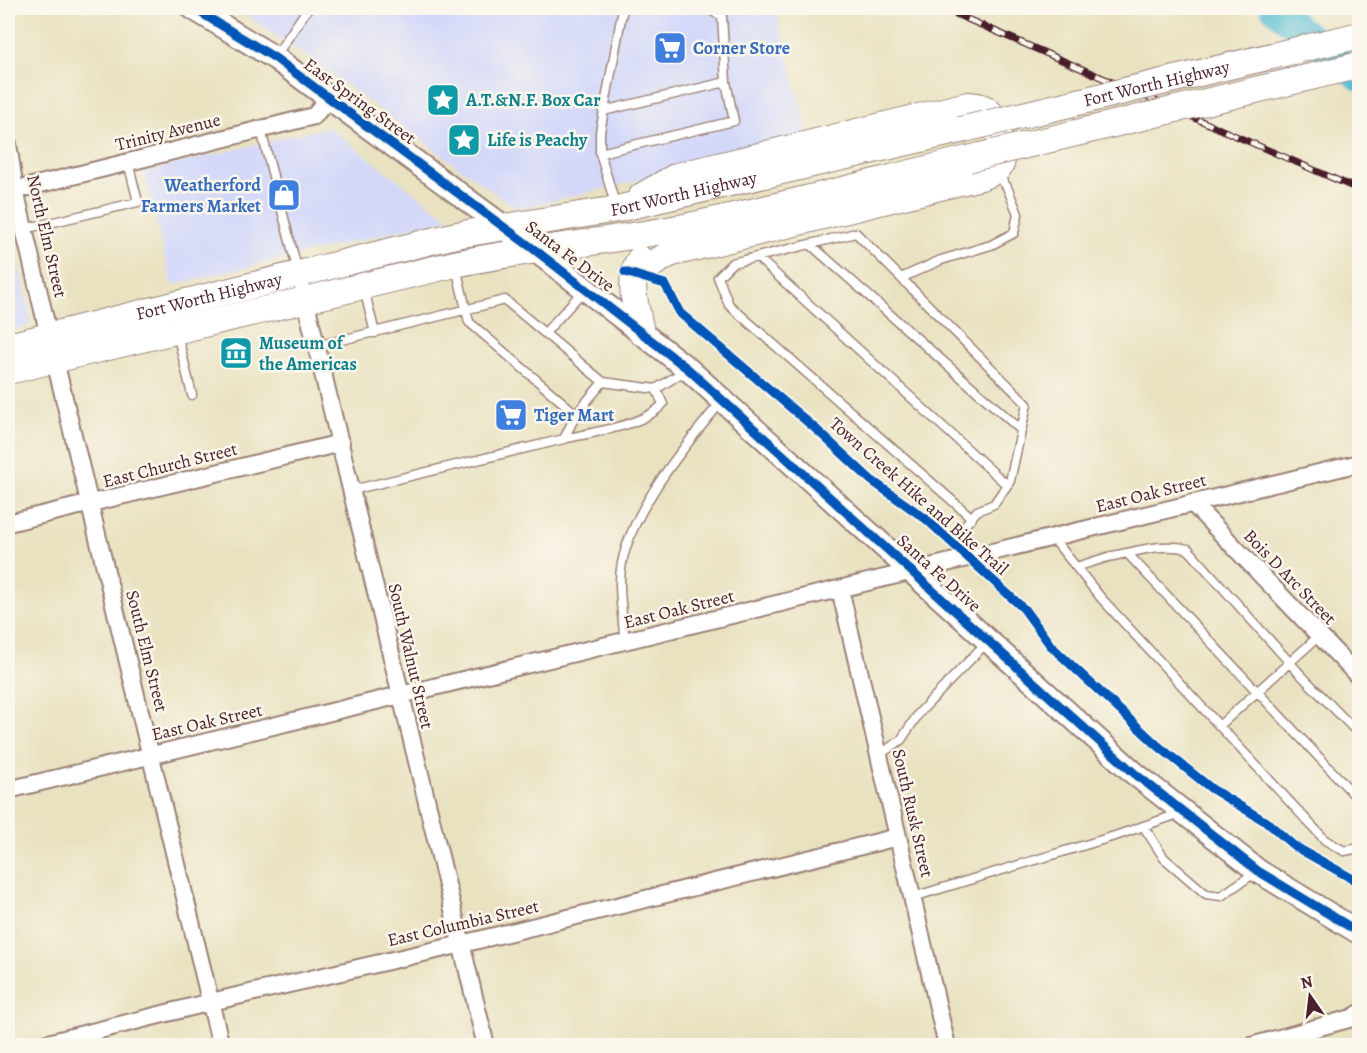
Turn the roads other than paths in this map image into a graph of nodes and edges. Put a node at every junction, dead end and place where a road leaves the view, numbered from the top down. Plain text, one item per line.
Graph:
1 (193, 8) edge
2 (308, 8) edge
3 (623, 8) edge
4 (706, 8) edge
5 (1359, 35) edge
6 (275, 58) junction
7 (1359, 65) edge
8 (726, 82) junction
9 (329, 98) junction
10 (603, 111) junction
11 (261, 130) junction
12 (8, 149) edge
13 (600, 153) junction
14 (128, 162) junction
15 (994, 171) junction
16 (11, 191) edge
17 (617, 209) junction
18 (504, 227) junction
19 (686, 227) junction
20 (24, 229) junction
21 (810, 244) junction
22 (536, 250) junction
23 (757, 257) junction
24 (455, 264) junction
25 (635, 275) junction
26 (901, 278) junction
27 (363, 286) junction
28 (302, 287) junction
29 (585, 289) junction
30 (466, 310) junction
31 (173, 318) junction
32 (641, 332) junction
33 (375, 333) junction
34 (545, 333) junction
35 (8, 346) edge
36 (317, 346) junction
37 (52, 347) junction
38 (688, 369) junction
39 (8, 371) edge
40 (603, 382) junction
41 (656, 389) junction
42 (192, 395) dead end
43 (722, 401) junction
44 (576, 414) junction
45 (1021, 430) junction
46 (564, 439) junction
47 (341, 443) junction
48 (1359, 463) edge
49 (1007, 485) junction
50 (352, 490) junction
51 (1192, 503) junction
52 (91, 505) junction
53 (972, 518) junction
54 (8, 524) edge
55 (1052, 537) junction
56 (1127, 553) junction
57 (966, 557) junction
58 (1076, 567) junction
59 (913, 571) junction
60 (840, 589) junction
61 (1319, 636) junction
62 (989, 640) junction
63 (625, 642) junction
64 (1290, 663) junction
65 (1359, 678) edge
66 (1257, 691) junction
67 (400, 696) junction
68 (1219, 726) junction
69 (1359, 735) edge
70 (152, 755) junction
71 (879, 755) junction
72 (8, 790) edge
73 (1359, 801) edge
74 (1182, 812) junction
75 (1144, 826) junction
76 (898, 837) junction
77 (1359, 848) edge
78 (1258, 871) junction
79 (913, 897) junction
80 (1359, 933) edge
81 (462, 944) junction
82 (211, 1002) junction
83 (1359, 1013) edge
84 (36, 1046) edge
85 (221, 1046) edge
86 (486, 1046) edge
87 (947, 1046) edge
88 (1251, 1046) edge

1 - 6 street, East Spring Street
2 - 6 lane
3 - 10 lane
4 - 8 lane
5 - 17 main road, Fort Worth Highway, bridge
6 - 9 street, East Spring Street
7 - 19 main road, Fort Worth Highway, bridge
8 - 10 lane
8 - 13 lane
9 - 11 street, Trinity Avenue
9 - 18 street, East Spring Street
10 - 13 lane
11 - 14 street, Trinity Avenue
11 - 28 lane
12 - 16 street, North Elm Street
13 - 17 lane
14 - 16 street, Trinity Avenue
14 - 20 lane
15 - 17 main road
15 - 25 main road
15 - 26 lane
16 - 20 street, North Elm Street
17 - 18 main road, Fort Worth Highway
18 - 22 street, Santa Fe Drive
18 - 28 main road, Fort Worth Highway
19 - 22 main road, Fort Worth Highway
19 - 25 main road
20 - 37 street, North Elm Street
21 - 23 lane
21 - 26 lane
21 - 45 lane
22 - 24 main road, Fort Worth Highway
22 - 29 street, Santa Fe Drive
23 - 49 lane
23 - 53 lane
24 - 27 main road, Fort Worth Highway
24 - 30 lane
25 - 32 main road
26 - 45 lane
27 - 28 main road, Fort Worth Highway
27 - 33 lane
28 - 31 main road, Fort Worth Highway
28 - 36 street, South Walnut Street
29 - 32 street, Santa Fe Drive
29 - 34 lane
30 - 33 lane
30 - 34 lane
30 - 44 lane
31 - 37 main road, Fort Worth Highway
31 - 42 lane
32 - 38 street, Santa Fe Drive
33 - 36 lane
34 - 40 lane
35 - 37 main road, Fort Worth Highway
36 - 47 street, South Walnut Street
37 - 39 main road, Fort Worth Highway
37 - 52 street, South Elm Street
38 - 41 lane
38 - 43 street, Santa Fe Drive
40 - 41 lane
40 - 44 lane
41 - 46 lane
43 - 59 street, Santa Fe Drive
43 - 63 lane
44 - 46 lane
45 - 49 lane
46 - 50 lane
47 - 50 street, South Walnut Street
47 - 52 street, East Church Street
48 - 51 street, East Oak Street
49 - 53 lane
50 - 67 street, South Walnut Street
51 - 55 street, East Oak Street
51 - 61 street, Bois D Arc Street
52 - 54 street, East Church Street
52 - 70 street, South Elm Street
53 - 57 lane
55 - 57 street, East Oak Street
55 - 58 lane
56 - 58 lane
56 - 64 lane
56 - 66 lane
57 - 59 street, East Oak Street
58 - 68 lane
59 - 60 street, East Oak Street
59 - 62 street, Santa Fe Drive
60 - 63 street, East Oak Street
60 - 71 street, South Rusk Street
61 - 64 lane
61 - 65 street, Bois D Arc Street
62 - 71 lane
62 - 74 street, Santa Fe Drive
63 - 67 street, East Oak Street
64 - 66 lane
64 - 69 lane
66 - 68 lane
66 - 73 lane
67 - 70 street, East Oak Street
67 - 81 street, South Walnut Street
68 - 77 lane
70 - 72 street, East Oak Street
70 - 82 street, South Elm Street
71 - 76 street, South Rusk Street
74 - 75 lane
74 - 78 street, Santa Fe Drive
75 - 78 lane
75 - 79 lane
76 - 79 street, South Rusk Street
76 - 81 street, East Columbia Street
78 - 80 street, Santa Fe Drive
79 - 87 street, South Rusk Street
81 - 82 street, East Columbia Street
81 - 86 street, South Walnut Street
82 - 84 street, East Columbia Street
82 - 85 street, South Elm Street
83 - 88 street

